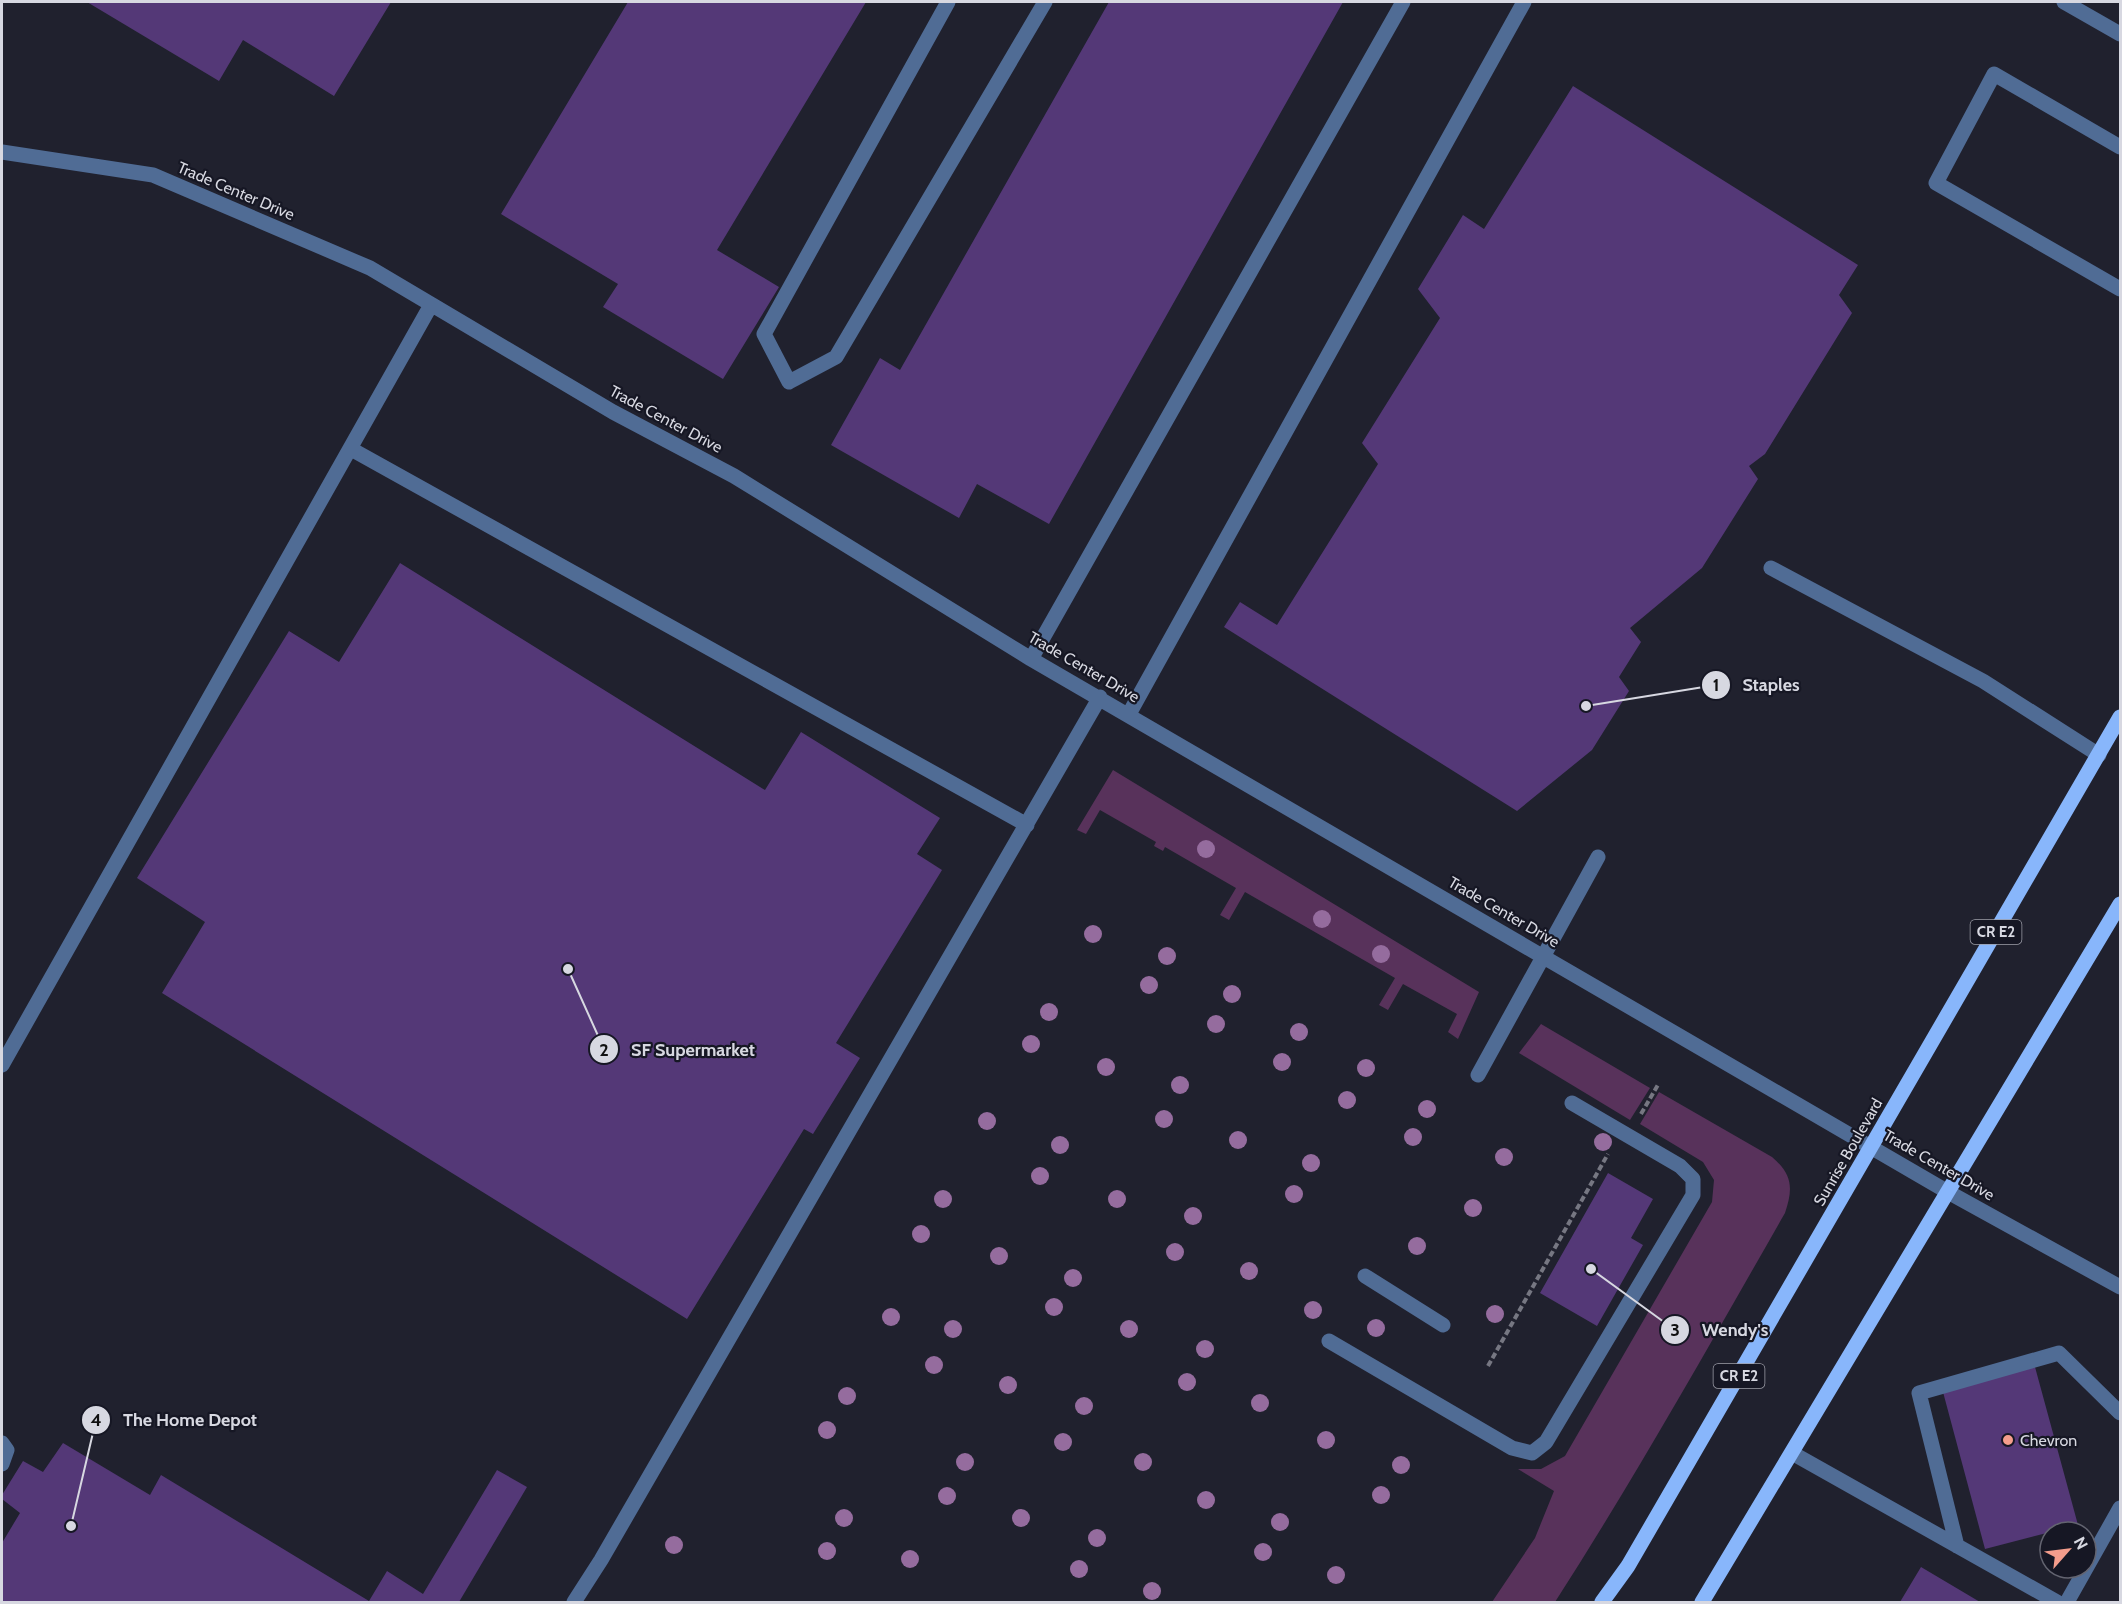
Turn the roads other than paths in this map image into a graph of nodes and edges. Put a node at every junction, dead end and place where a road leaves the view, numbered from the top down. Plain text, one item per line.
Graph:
1 (948, 2) edge
2 (1045, 2) edge
3 (1402, 2) edge
4 (1524, 2) edge
5 (2064, 2) edge
6 (2121, 34) edge
7 (2121, 147) edge
8 (2, 152) edge
9 (2121, 289) edge
10 (431, 304) junction
11 (351, 449) junction
12 (1771, 568) dead end
13 (1031, 658) junction
14 (1100, 697) junction
15 (1129, 714) junction
16 (2121, 717) edge
17 (2098, 755) junction
18 (1027, 825) junction
19 (1598, 857) dead end
20 (2121, 904) edge
21 (1544, 956) junction
22 (2, 1065) edge
23 (1478, 1075) dead end
24 (1572, 1103) dead end
25 (1872, 1147) junction
26 (1948, 1192) junction
27 (1365, 1276) dead end
28 (2121, 1287) edge
29 (1443, 1325) dead end
30 (1329, 1341) dead end
31 (2121, 1413) edge
32 (2, 1443) edge
33 (1792, 1453) junction
34 (2, 1464) edge
35 (2121, 1508) edge
36 (1957, 1546) junction
37 (574, 1602) edge
38 (1602, 1602) edge
39 (1702, 1602) edge
40 (2057, 1602) edge
41 (2067, 1602) edge

1 - 2 street
3 - 13 street
4 - 15 street
5 - 6 street
7 - 9 street
8 - 10 street, Trade Center Drive
10 - 11 street
10 - 13 street, Trade Center Drive
11 - 18 street
11 - 22 street
12 - 17 street
13 - 14 street, Trade Center Drive
14 - 15 street, Trade Center Drive
14 - 18 street
15 - 21 street, Trade Center Drive
16 - 17 main road, Sunrise Boulevard / CR E2
17 - 25 main road, Sunrise Boulevard / CR E2
18 - 37 street
19 - 21 street
20 - 26 main road
21 - 23 street
21 - 25 street, Trade Center Drive
24 - 30 street
25 - 26 street, Trade Center Drive
25 - 38 main road, Sunrise Boulevard / CR E2
26 - 28 street, Trade Center Drive
26 - 33 main road
27 - 29 street
31 - 36 street
32 - 34 street
33 - 36 street
33 - 39 main road
35 - 41 street
36 - 40 street

